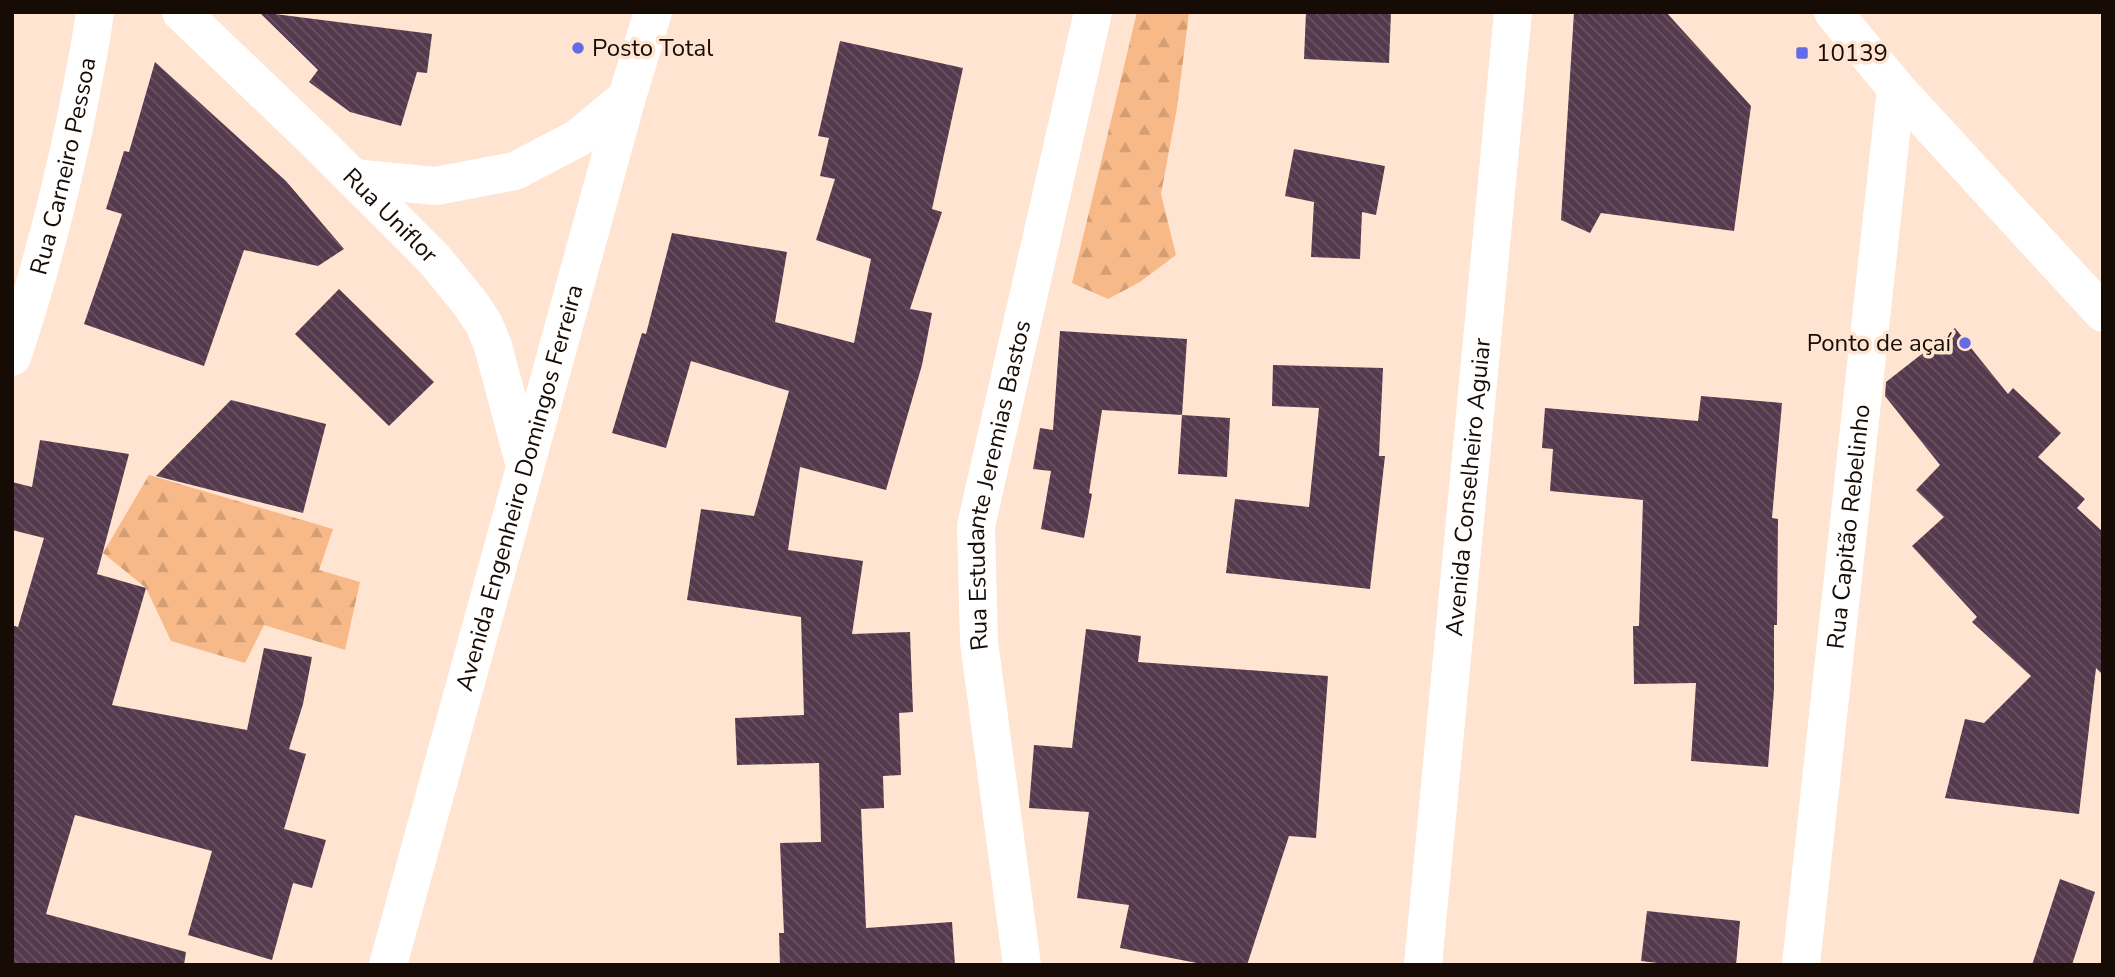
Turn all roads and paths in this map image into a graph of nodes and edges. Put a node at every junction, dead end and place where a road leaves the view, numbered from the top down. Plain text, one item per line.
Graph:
1 (94, 12) edge
2 (181, 12) edge
3 (653, 12) edge
4 (1093, 12) edge
5 (1513, 12) edge
6 (1833, 12) edge
7 (1896, 88) junction
8 (627, 97) junction
9 (353, 178) junction
10 (2103, 313) edge
11 (12, 357) edge
12 (525, 466) junction
13 (388, 965) edge
14 (1022, 965) edge
15 (1423, 965) edge
16 (1801, 965) edge

1 - 11 street, Rua Carneiro Pessoa
2 - 9 street, Rua Uniflor
3 - 8 street, Avenida Engenheiro Domingos Ferreira
4 - 14 street, Rua Estudante Jeremias Bastos
5 - 15 street, Avenida Conselheiro Aguiar
6 - 7 street
7 - 10 street
7 - 16 street, Rua Capitão Rebelinho
8 - 9 street
8 - 12 street, Avenida Engenheiro Domingos Ferreira
9 - 12 street, Rua Uniflor
12 - 13 street, Avenida Engenheiro Domingos Ferreira

